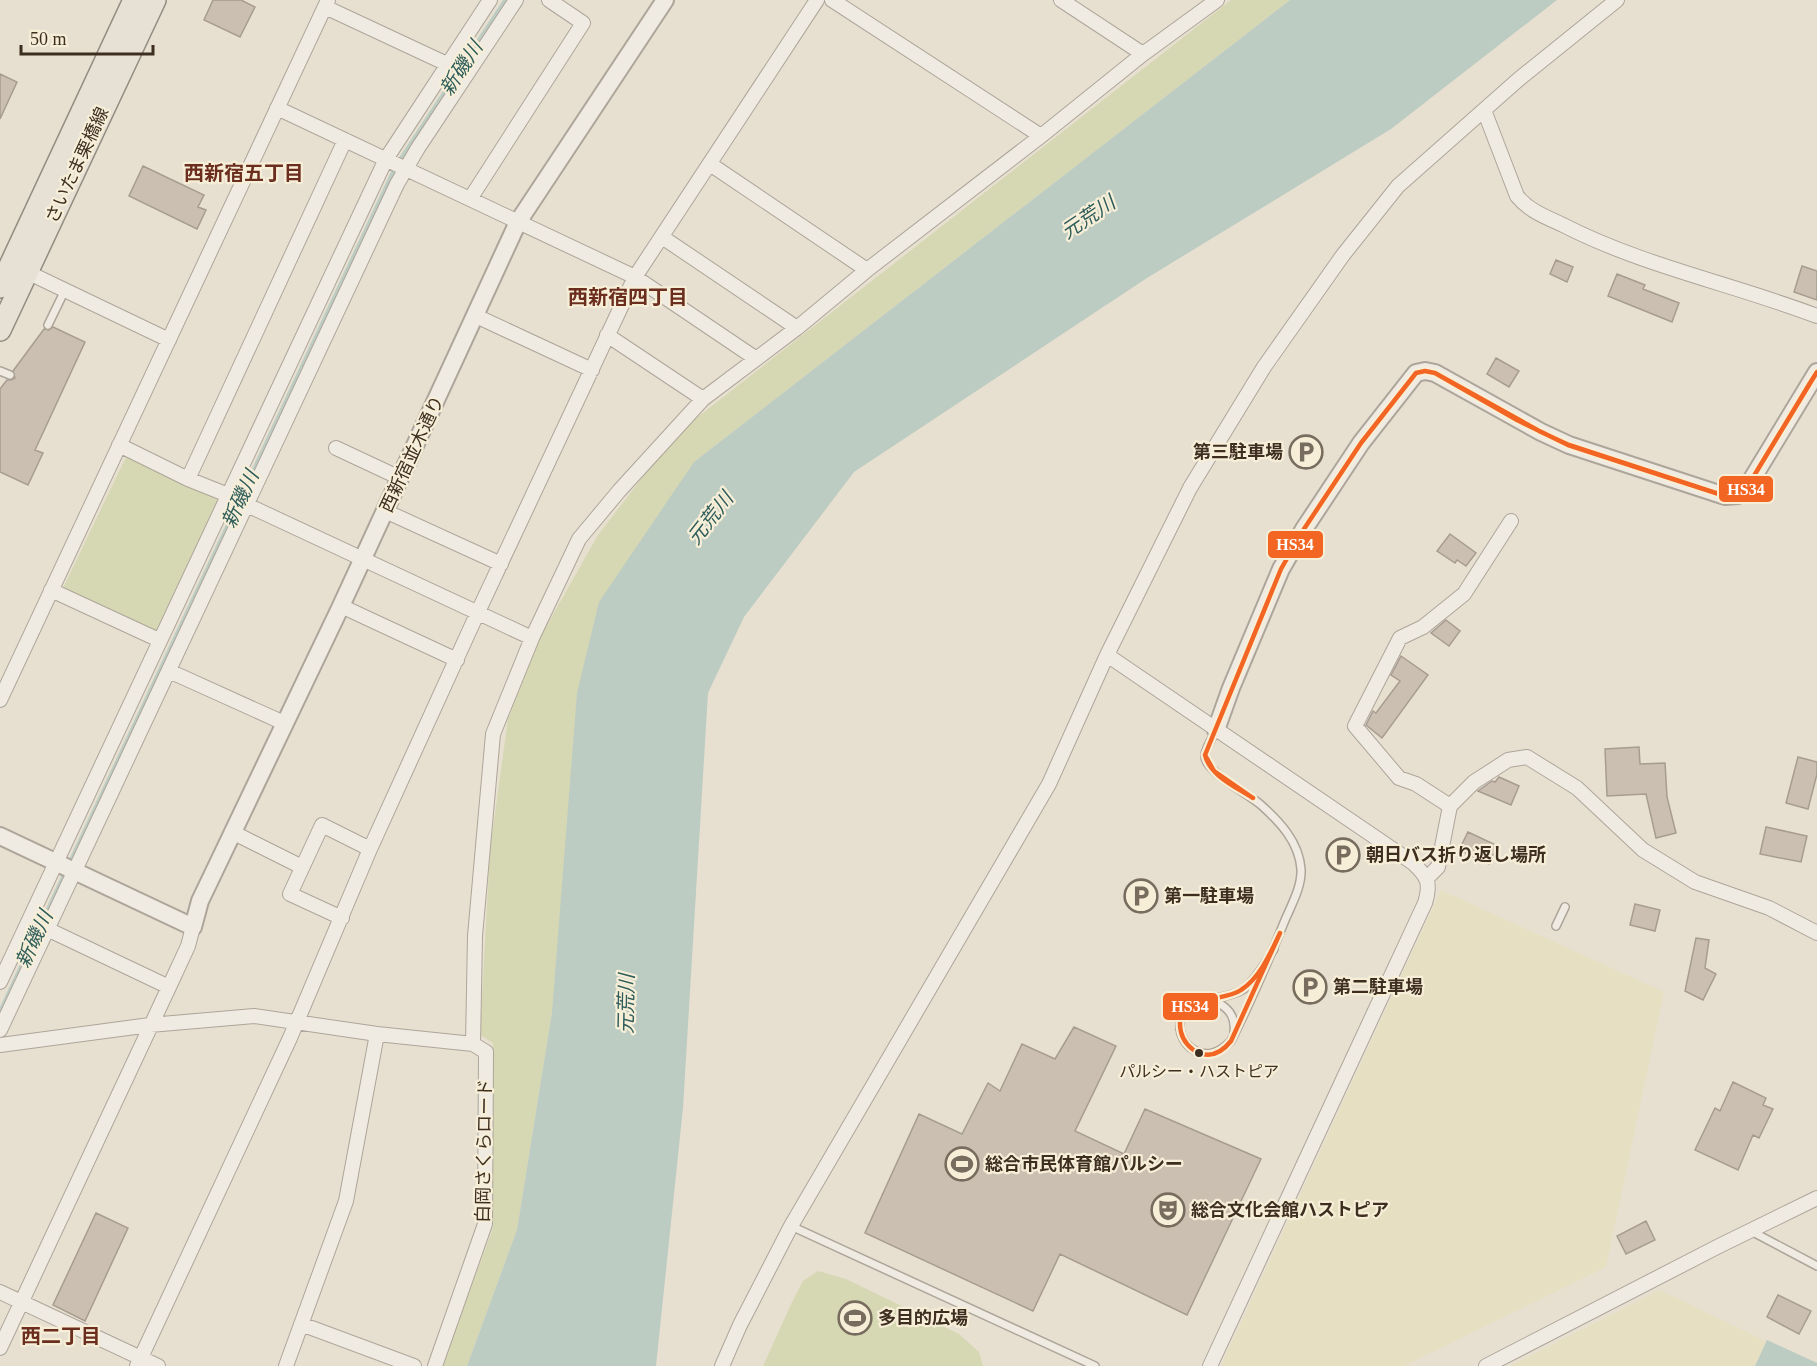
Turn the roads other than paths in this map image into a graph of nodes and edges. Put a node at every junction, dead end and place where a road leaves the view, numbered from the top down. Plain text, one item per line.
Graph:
1 (135, 0) edge
2 (155, 0) edge
3 (490, 0) edge
4 (516, 0) edge
5 (549, 0) edge
6 (665, 0) edge
7 (818, 0) edge
8 (832, 0) edge
9 (1061, 0) edge
10 (1217, 0) edge
11 (1617, 0) edge
12 (327, 4) edge
13 (1143, 54) junction
14 (447, 64) junction
15 (278, 108) junction
16 (1484, 110) junction
17 (1041, 136) junction
18 (345, 140) junction
19 (386, 159) junction
20 (710, 164) junction
21 (406, 168) junction
22 (470, 200) junction
23 (518, 222) junction
24 (662, 237) junction
25 (12, 265) edge
26 (867, 270) junction
27 (635, 277) junction
28 (0, 287) edge
29 (65, 290) junction
30 (476, 316) junction
31 (1817, 316) edge
32 (48, 325) dead end
33 (797, 328) junction
34 (0, 330) edge
35 (607, 335) junction
36 (169, 340) junction
37 (755, 358) junction
38 (0, 370) edge
39 (592, 370) junction
40 (10, 375) dead end
41 (1815, 380) edge
42 (703, 399) junction
43 (120, 445) junction
44 (336, 448) dead end
45 (400, 478) junction
46 (188, 479) junction
47 (228, 495) junction
48 (247, 505) junction
49 (385, 511) junction
50 (1511, 521) dead end
51 (361, 559) junction
52 (501, 564) junction
53 (51, 590) junction
54 (341, 606) junction
55 (477, 614) junction
56 (531, 638) junction
57 (159, 640) junction
58 (1107, 656) junction
59 (457, 660) junction
60 (169, 670) junction
61 (0, 700) edge
62 (284, 723) junction
63 (1216, 730) junction
64 (1450, 806) junction
65 (232, 832) junction
66 (0, 836) edge
67 (370, 849) junction
68 (56, 862) junction
69 (302, 867) junction
70 (75, 871) junction
71 (1427, 878) junction
72 (1565, 907) dead end
73 (342, 918) junction
74 (1556, 926) dead end
75 (194, 927) junction
76 (47, 929) junction
77 (1817, 933) edge
78 (1274, 949) junction
79 (0, 982) edge
80 (169, 987) junction
81 (1212, 1000) junction
82 (297, 1022) junction
83 (150, 1025) junction
84 (0, 1030) edge
85 (377, 1034) junction
86 (1231, 1041) junction
87 (473, 1044) junction
88 (0, 1045) edge
89 (1817, 1198) edge
90 (791, 1226) junction
91 (1751, 1231) junction
92 (1817, 1266) edge
93 (0, 1292) edge
94 (21, 1302) junction
95 (302, 1324) junction
96 (0, 1348) edge
97 (138, 1362) edge
98 (158, 1366) edge
99 (286, 1366) edge
100 (414, 1366) edge
101 (435, 1366) edge
102 (722, 1366) edge
103 (1095, 1366) edge
104 (1210, 1366) edge
105 (1486, 1366) edge

1 - 25 main road, さいたま栗橋線
2 - 25 main road, さいたま栗橋線
3 - 14 street
4 - 21 street
5 - 22 street
6 - 23 street, 西新宿並木通り
7 - 20 street
8 - 17 street
9 - 13 street
10 - 13 street
11 - 16 street
12 - 14 street
12 - 15 street
13 - 17 street
14 - 19 street
15 - 18 street
15 - 36 street
16 - 31 street
16 - 58 street
17 - 26 street
18 - 19 street
18 - 46 street
19 - 21 street
19 - 47 street
20 - 24 street
20 - 26 street
21 - 22 street
21 - 48 street
22 - 23 street
23 - 27 street
23 - 30 street, 西新宿並木通り
24 - 27 street
24 - 33 street
25 - 28 main road, さいたま栗橋線
25 - 29 street
25 - 34 main road, さいたま栗橋線
26 - 33 street
27 - 35 street
27 - 37 street
29 - 32 lane
29 - 36 street
30 - 39 street
30 - 45 street, 西新宿並木通り
33 - 37 street
35 - 39 street
35 - 42 street
36 - 43 street
37 - 42 street
38 - 40 lane
39 - 52 street
41 - 63 street
42 - 56 street
43 - 46 street
43 - 53 street
44 - 45 street
45 - 49 street, 西新宿並木通り
46 - 47 street
47 - 57 street
48 - 51 street
48 - 60 street
49 - 51 street, 西新宿並木通り
49 - 52 street
50 - 64 street
51 - 54 street, 西新宿並木通り
51 - 55 street
52 - 55 street
53 - 57 street
53 - 61 street
54 - 59 street
54 - 62 street, 西新宿並木通り
55 - 56 street
55 - 59 street
56 - 87 street
57 - 68 street
58 - 63 street
58 - 90 street
59 - 67 street
60 - 62 street
60 - 70 street
62 - 65 street, 西新宿並木通り
63 - 71 street
63 - 78 lane
64 - 71 street
64 - 77 street
65 - 69 street
65 - 75 street, 西新宿並木通り
66 - 68 street
67 - 69 street
67 - 73 street
68 - 70 street
68 - 79 street
69 - 73 street
70 - 75 street
70 - 76 street
71 - 104 street
72 - 74 lane
73 - 82 street
75 - 80 street
76 - 80 street
76 - 84 street
78 - 81 lane
78 - 86 lane
80 - 83 street
81 - 86 lane
81 - 86 lane
82 - 83 street
82 - 85 street
82 - 97 street
83 - 88 street
83 - 94 street
85 - 87 street
85 - 95 street
87 - 101 street, 白岡さくらロード
89 - 91 street
90 - 102 street
90 - 103 lane
91 - 92 lane
91 - 105 street
93 - 94 street
94 - 96 street
94 - 97 street
95 - 99 street
95 - 100 street
97 - 98 street

